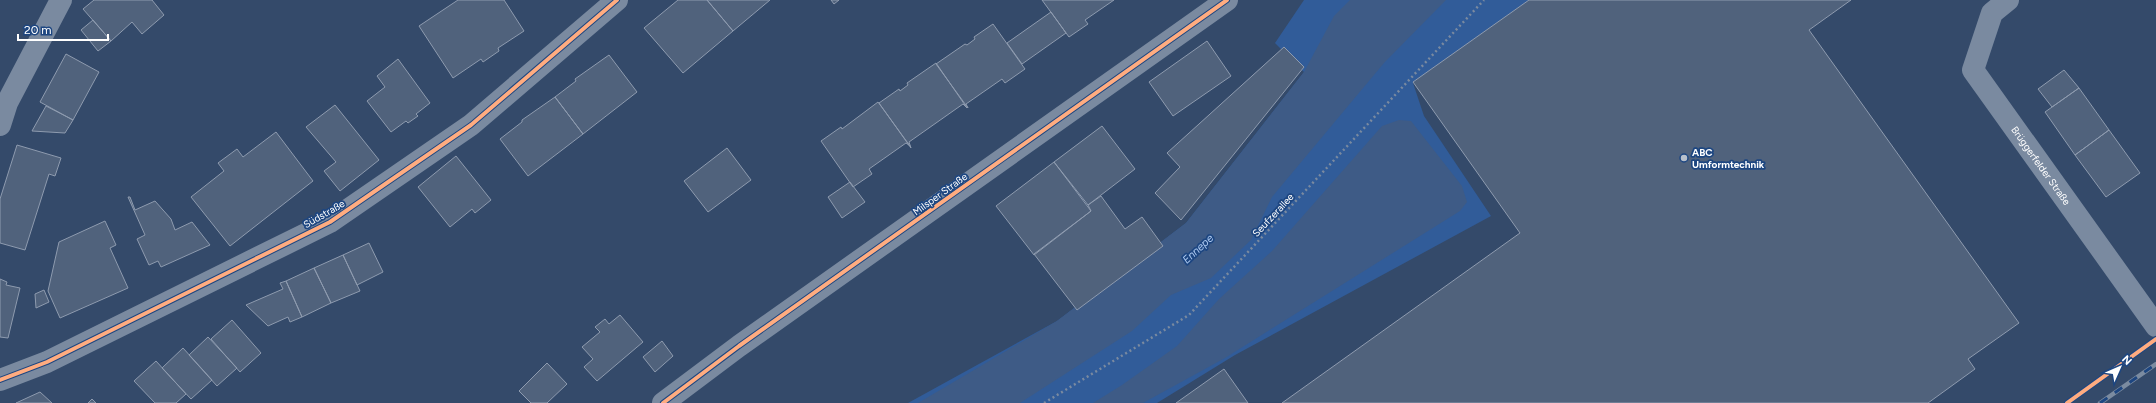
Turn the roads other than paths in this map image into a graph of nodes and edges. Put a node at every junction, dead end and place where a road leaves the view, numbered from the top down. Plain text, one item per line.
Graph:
1 (61, 0) edge
2 (618, 0) edge
3 (1226, 0) edge
4 (2008, 0) edge
5 (4, 103) edge
6 (0, 125) edge
7 (2156, 326) edge
8 (0, 380) edge
9 (663, 403) edge

1 - 5 street
2 - 8 street, Südstraße
3 - 9 street, Milsper Straße
4 - 7 street, Brüggerfelder Straße
5 - 6 street

